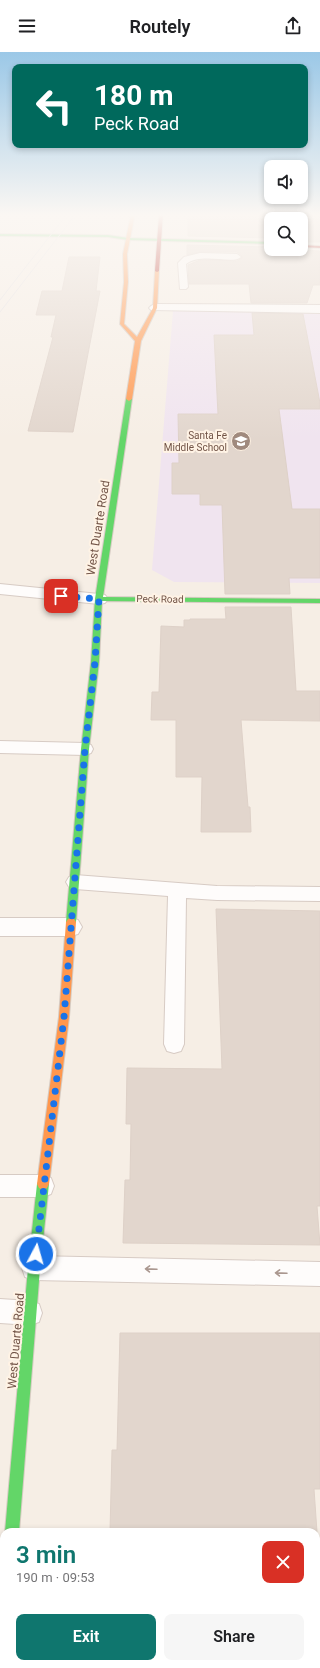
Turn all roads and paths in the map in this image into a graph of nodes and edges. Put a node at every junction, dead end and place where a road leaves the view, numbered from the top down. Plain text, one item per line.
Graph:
1 (125, 289) edge
2 (156, 289) edge
3 (155, 308) junction
4 (320, 309) edge
5 (138, 341) junction
6 (0, 589) edge
7 (99, 599) junction
8 (320, 601) edge
9 (0, 747) edge
10 (85, 749) junction
11 (75, 882) junction
12 (177, 890) junction
13 (320, 894) edge
14 (70, 926) junction
15 (0, 927) edge
16 (174, 1044) dead end
17 (0, 1186) edge
18 (43, 1186) junction
19 (34, 1268) junction
20 (320, 1274) edge
21 (0, 1311) edge
22 (30, 1313) junction
23 (12, 1528) edge

1 - 5 main road
2 - 3 main road, West Duarte Road
3 - 4 street
3 - 5 main road, West Duarte Road
5 - 7 main road, West Duarte Road
6 - 7 street, Peck Road
7 - 8 main road, Peck Road
7 - 10 main road, West Duarte Road
9 - 10 lane
10 - 11 main road, West Duarte Road
11 - 12 lane
11 - 14 main road, West Duarte Road
12 - 13 lane
12 - 16 lane
14 - 15 street
14 - 18 main road, West Duarte Road
17 - 18 lane
18 - 19 main road, West Duarte Road
20 -> 19 lane
19 - 22 main road, West Duarte Road
21 - 22 lane
22 - 23 main road, West Duarte Road

